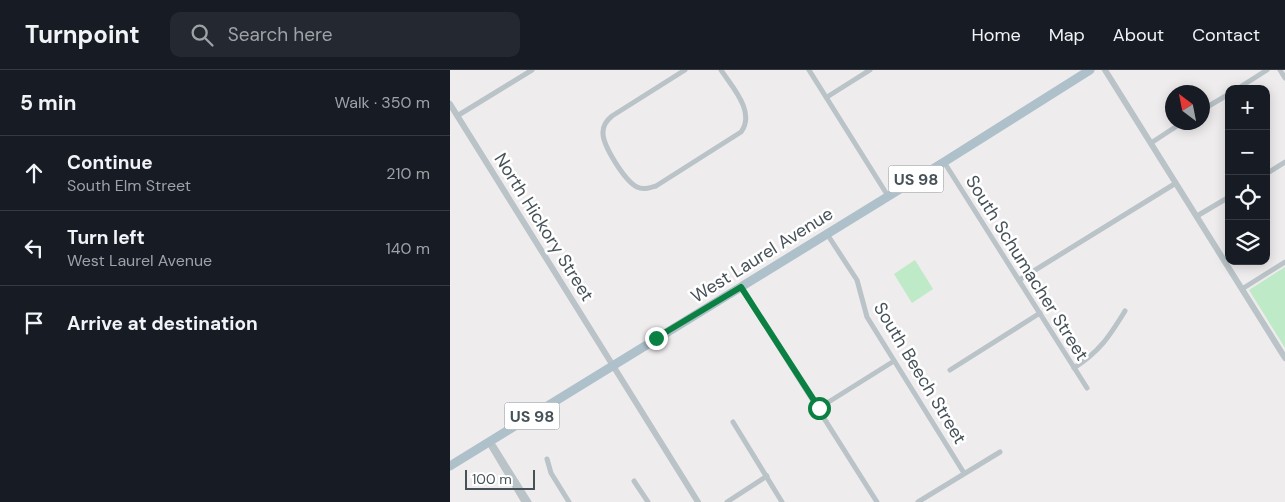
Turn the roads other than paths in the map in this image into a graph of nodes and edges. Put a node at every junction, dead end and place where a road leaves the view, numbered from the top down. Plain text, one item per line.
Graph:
1 (532, 70) edge
2 (685, 70) edge
3 (721, 70) edge
4 (809, 70) edge
5 (870, 70) edge
6 (1090, 70) edge
7 (1104, 70) edge
8 (1268, 70) edge
9 (1280, 70) edge
10 (1285, 78) edge
11 (1244, 85) edge
12 (1225, 96) edge
13 (827, 97) junction
14 (450, 104) edge
15 (1210, 105) edge
16 (457, 116) junction
17 (1170, 130) edge
18 (1150, 142) junction
19 (944, 162) junction
20 (1285, 162) edge
21 (1270, 171) edge
22 (1176, 183) junction
23 (888, 196) junction
24 (1225, 199) edge
25 (1197, 216) junction
26 (827, 234) junction
27 (1285, 262) edge
28 (1019, 280) junction
29 (741, 287) junction
30 (1242, 289) junction
31 (1126, 312) dead end
32 (1040, 313) junction
33 (1285, 358) edge
34 (894, 361) junction
35 (613, 365) junction
36 (1074, 368) junction
37 (950, 370) dead end
38 (1087, 388) dead end
39 (819, 408) junction
40 (733, 422) dead end
41 (489, 442) junction
42 (1000, 452) dead end
43 (546, 459) dead end
44 (450, 466) edge
45 (964, 473) junction
46 (767, 476) junction
47 (634, 481) dead end
48 (524, 502) edge
49 (528, 502) edge
50 (570, 502) edge
51 (648, 502) edge
52 (698, 502) edge
53 (726, 502) edge
54 (782, 502) edge
55 (877, 502) edge
56 (918, 502) edge

1 - 16 street
2 - 3 street
4 - 13 street
5 - 13 street
6 - 19 main road, West Laurel Avenue / US 98
7 - 18 street
8 - 11 street
9 - 10 street
12 - 15 street
13 - 23 street
14 - 16 street, North Hickory Street
16 - 35 street, North Hickory Street
17 - 18 street
18 - 22 street
19 - 23 main road, West Laurel Avenue / US 98
19 - 28 street, South Schumacher Street
20 - 21 street
22 - 25 street
22 - 28 street
23 - 26 main road, West Laurel Avenue / US 98
24 - 25 street
25 - 30 street
26 - 29 main road, West Laurel Avenue / US 98
26 - 34 street, South Beech Street
27 - 30 street
28 - 32 street, South Schumacher Street
29 - 35 main road, West Laurel Avenue / US 98
29 - 39 street
30 - 33 street
31 - 36 street
32 - 36 street, South Schumacher Street
32 - 37 street
34 - 39 street
34 - 45 street, South Beech Street
35 - 41 main road, West Laurel Avenue / US 98
35 - 52 street, North Hickory Street
36 - 38 street, South Schumacher Street
39 - 55 street
40 - 46 street
41 - 44 main road, West Laurel Avenue / US 98
41 - 48 street
41 - 49 street
42 - 45 street
43 - 50 street
45 - 56 street
46 - 53 street
46 - 54 street
47 - 51 street

